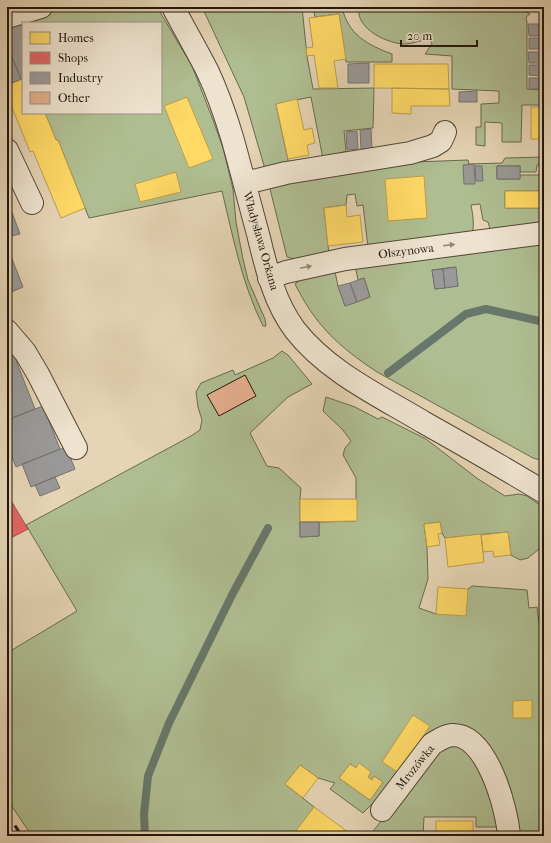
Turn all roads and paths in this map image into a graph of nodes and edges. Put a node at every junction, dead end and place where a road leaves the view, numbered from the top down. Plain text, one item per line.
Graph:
1 (41, 7) edge
2 (173, 7) edge
3 (7, 17) edge
4 (445, 132) dead end
5 (7, 150) edge
6 (245, 183) junction
7 (32, 203) dead end
8 (544, 233) edge
9 (269, 278) junction
10 (7, 331) edge
11 (76, 448) dead end
12 (544, 492) edge
13 (382, 810) dead end
14 (509, 836) edge

1 - 3 street
2 - 6 street, Władysława Orkana
4 - 6 street
5 - 7 street
6 - 9 street, Władysława Orkana
9 -> 8 street, Olszynowa
9 - 12 street, Władysława Orkana
10 - 11 street
13 - 14 street, Mrozówka

